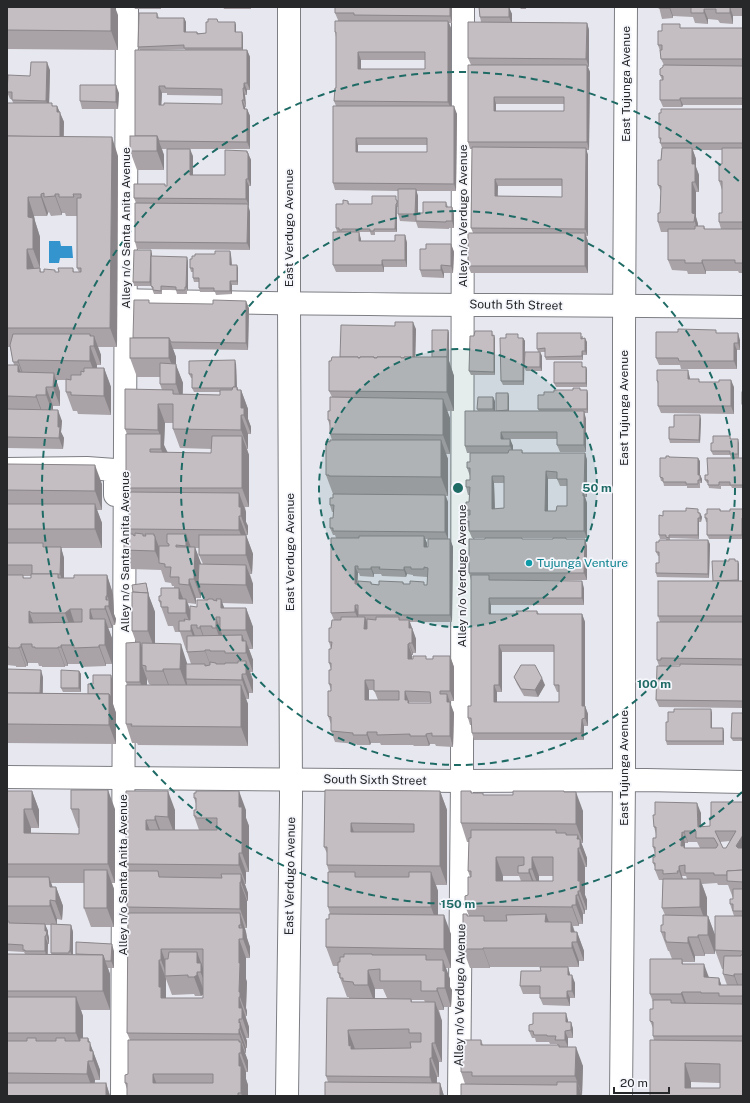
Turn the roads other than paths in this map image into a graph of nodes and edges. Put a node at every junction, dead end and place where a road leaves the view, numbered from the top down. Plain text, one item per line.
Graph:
1 (127, 7) edge
2 (289, 7) edge
3 (463, 7) edge
4 (626, 7) edge
5 (126, 300) junction
6 (289, 304) junction
7 (463, 305) junction
8 (624, 306) junction
9 (743, 307) edge
10 (7, 469) edge
11 (114, 545) dead end
12 (7, 777) edge
13 (124, 778) junction
14 (291, 780) junction
15 (624, 780) junction
16 (462, 781) junction
17 (743, 782) edge
18 (122, 1096) edge
19 (287, 1096) edge
20 (459, 1096) edge
21 (621, 1096) edge

1 - 5 street, Alley n/o Santa Anita Avenue
2 - 6 street, East Verdugo Avenue
3 - 7 street, Alley n/o Verdugo Avenue
4 - 8 street, East Tujunga Avenue
5 - 6 street, South 5th Street
5 - 13 street, Alley n/o Santa Anita Avenue
6 - 7 street, South 5th Street
6 - 14 street, East Verdugo Avenue
7 - 8 street, South 5th Street
7 - 16 street, Alley n/o Verdugo Avenue
8 - 9 street, South 5th Street
8 - 15 street, East Tujunga Avenue
10 - 11 street
12 - 13 street, South Sixth Street
13 - 14 street, South Sixth Street
13 - 18 street, Alley n/o Santa Anita Avenue
14 - 16 street, South Sixth Street
14 - 19 street, East Verdugo Avenue
15 - 16 street, South Sixth Street
15 - 17 street, South Sixth Street
15 - 21 street, East Tujunga Avenue
16 - 20 street, Alley n/o Verdugo Avenue

